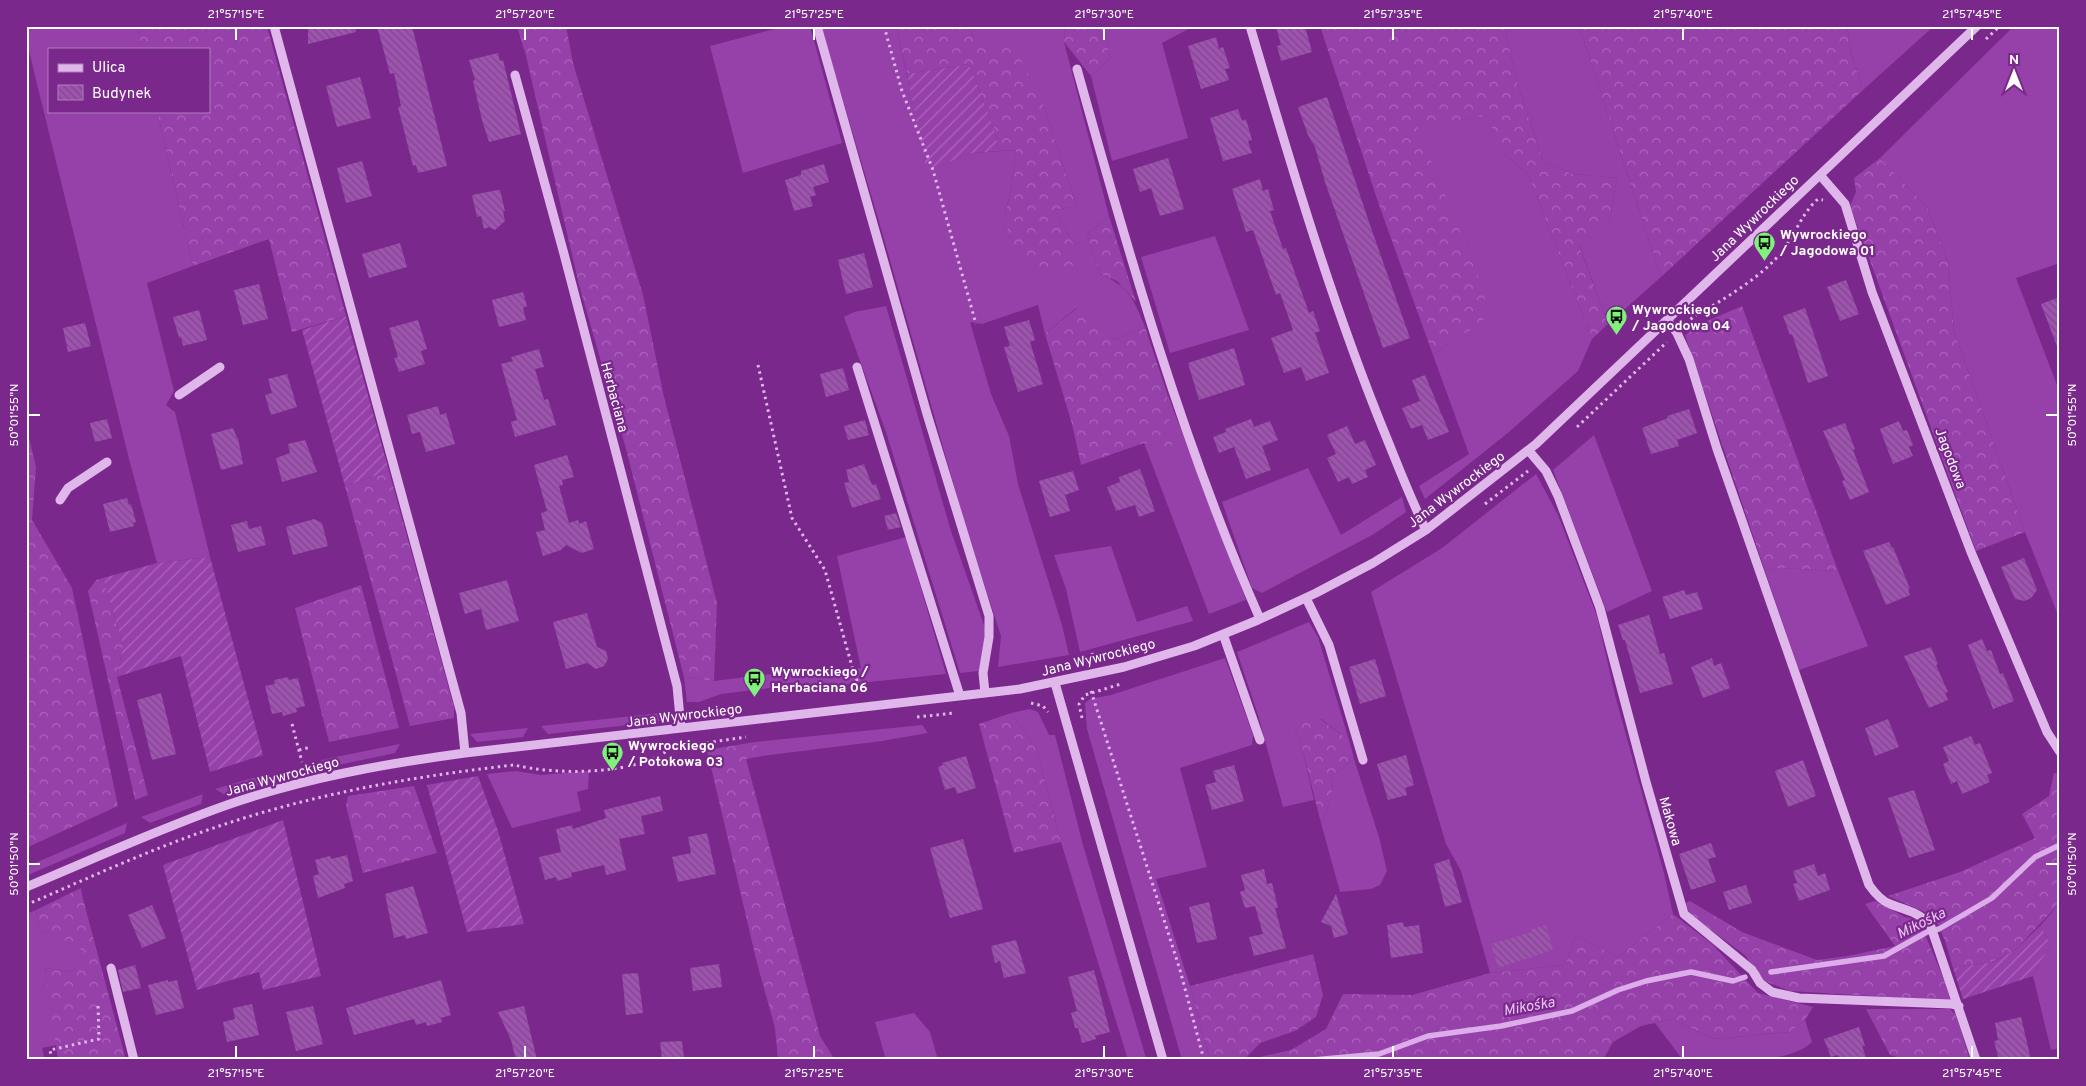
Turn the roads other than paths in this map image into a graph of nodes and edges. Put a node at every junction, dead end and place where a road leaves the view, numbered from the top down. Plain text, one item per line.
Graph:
1 (274, 26) edge
2 (817, 26) edge
3 (1250, 26) edge
4 (1977, 26) edge
5 (1077, 69) dead end
6 (515, 75) dead end
7 (1820, 175) junction
8 (1667, 320) junction
9 (220, 367) dead end
10 (857, 367) dead end
11 (179, 395) dead end
12 (1529, 450) junction
13 (107, 462) dead end
14 (60, 500) dead end
15 (1426, 530) junction
16 (1306, 598) junction
17 (1260, 619) junction
18 (1223, 634) junction
19 (1055, 683) junction
20 (985, 693) junction
21 (960, 696) junction
22 (681, 728) junction
23 (1260, 740) dead end
24 (2060, 752) edge
25 (465, 753) junction
26 (1363, 760) dead end
27 (26, 887) edge
28 (111, 968) dead end
29 (1959, 1006) junction
30 (134, 1060) edge
31 (1163, 1060) edge
32 (1976, 1060) edge

1 - 25 street
2 - 20 street
3 - 15 street
4 - 7 street, Jana Wywrockiego
5 - 17 street
6 - 22 street, Herbaciana
7 - 8 street, Jana Wywrockiego
7 - 24 street, Jagodowa
8 - 12 street, Jana Wywrockiego
8 - 29 street
9 - 11 street
10 - 21 street
12 - 15 street, Jana Wywrockiego
12 - 29 street, Makowa
13 - 14 street
15 - 16 street, Jana Wywrockiego
16 - 17 street, Jana Wywrockiego
16 - 26 street
17 - 18 street, Jana Wywrockiego
18 - 19 street, Jana Wywrockiego
18 - 23 street
19 - 20 street, Jana Wywrockiego
19 - 31 street
20 - 21 street, Jana Wywrockiego
21 - 22 street, Jana Wywrockiego
22 - 25 street, Jana Wywrockiego
25 - 27 street, Jana Wywrockiego
28 - 30 street
29 - 32 street

